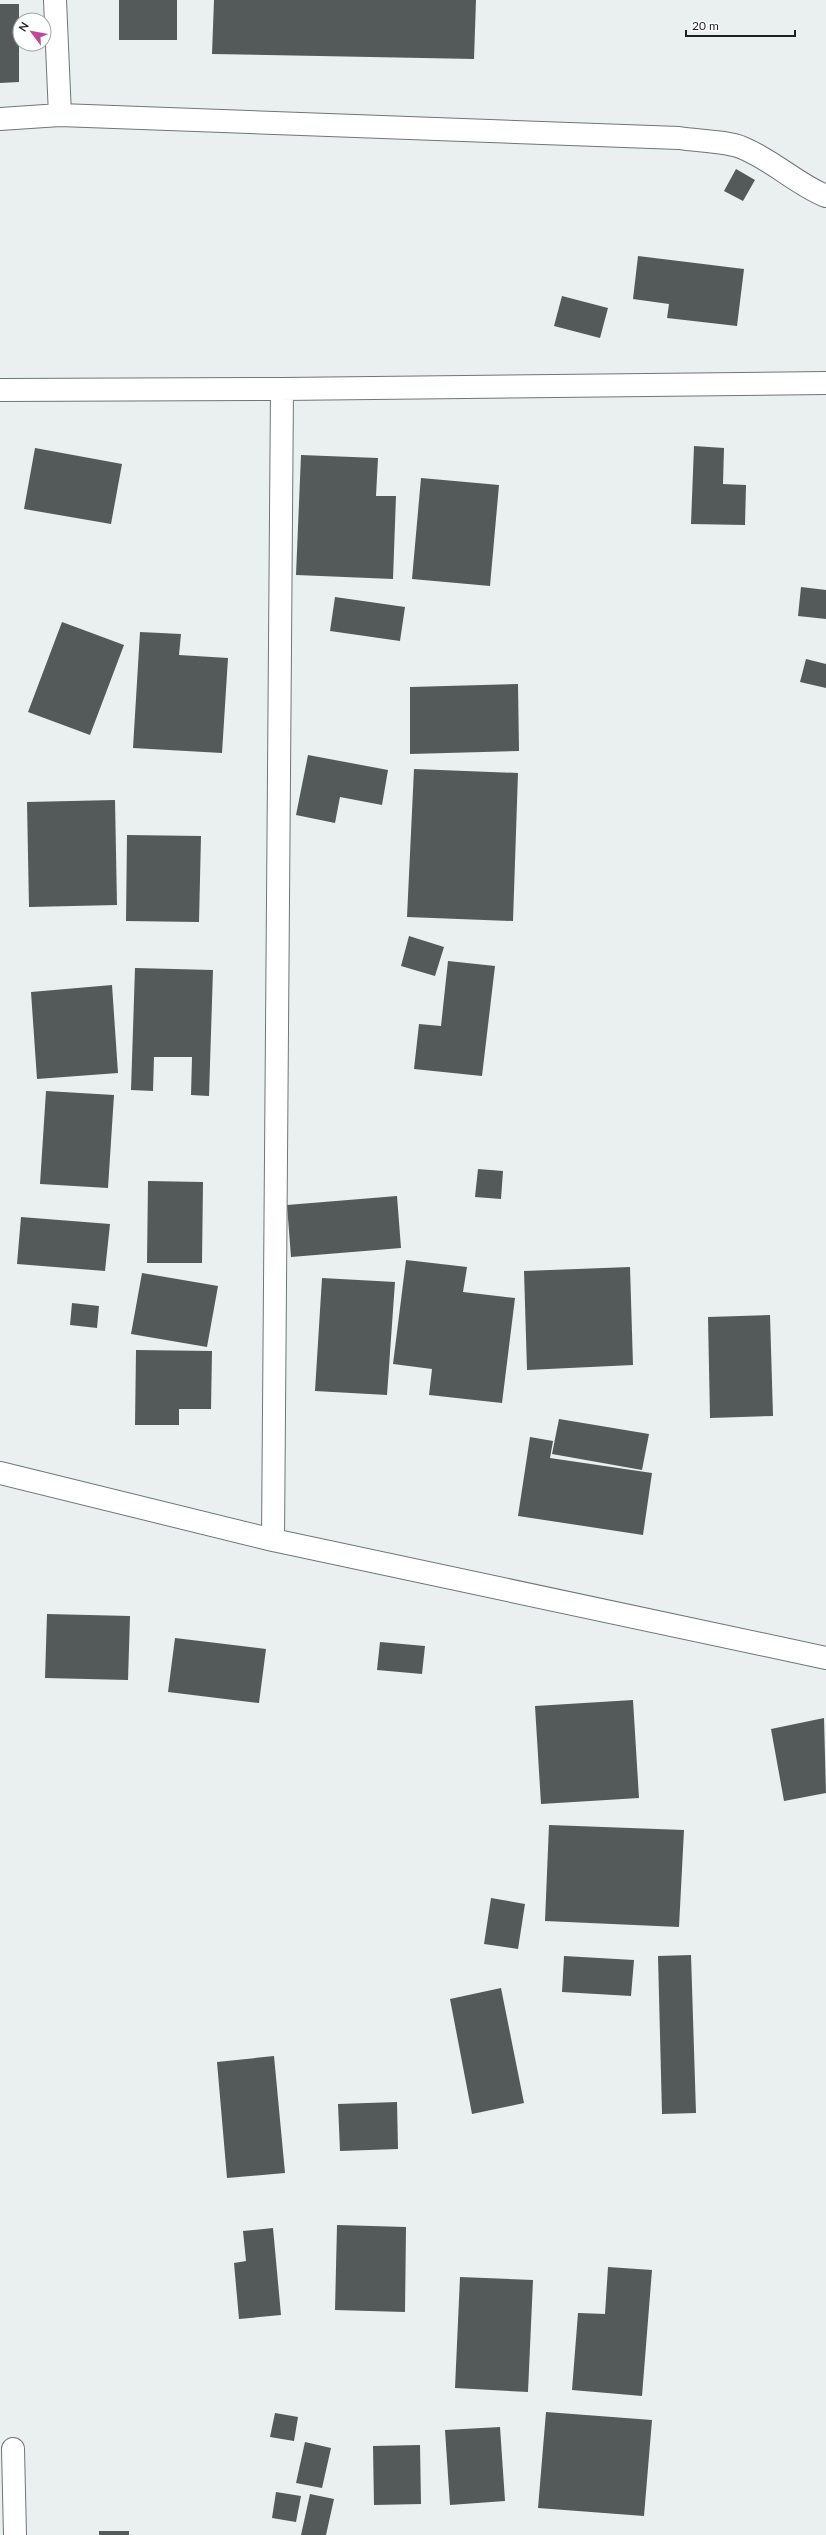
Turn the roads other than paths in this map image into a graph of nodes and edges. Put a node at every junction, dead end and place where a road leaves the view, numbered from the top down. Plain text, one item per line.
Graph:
1 (56, 0) edge
2 (60, 115) junction
3 (0, 120) edge
4 (826, 196) edge
5 (826, 383) edge
6 (282, 389) junction
7 (0, 390) edge
8 (0, 1473) edge
9 (273, 1540) junction
10 (826, 1658) edge
11 (12, 2449) dead end
12 (15, 2535) edge

1 - 2 street
2 - 3 street
2 - 4 street
5 - 6 street
6 - 7 street
6 - 9 street
8 - 9 street
9 - 10 street
11 - 12 street

